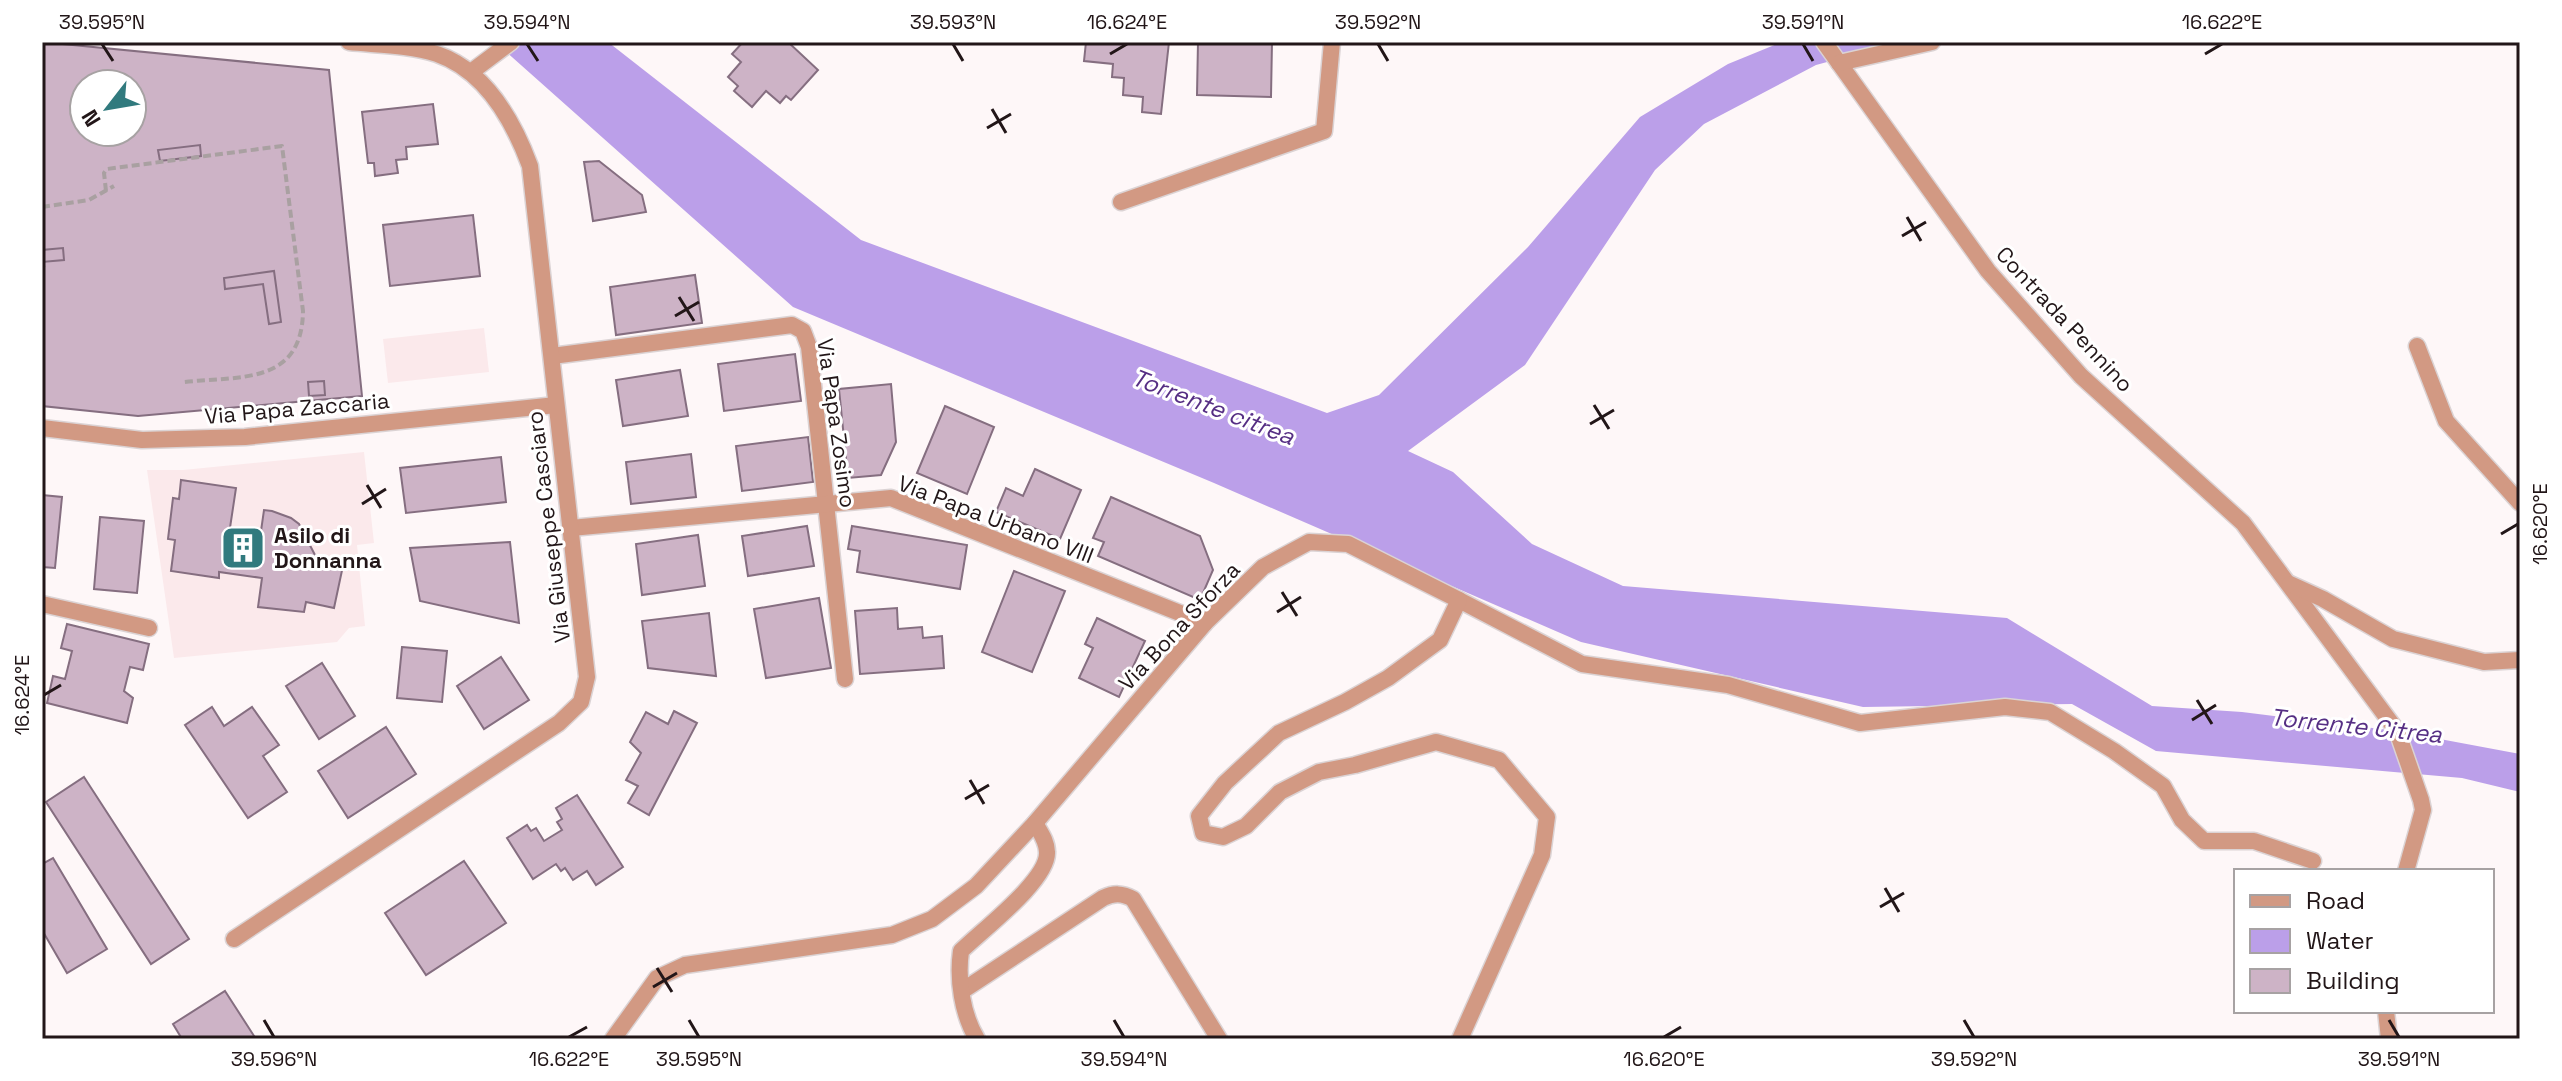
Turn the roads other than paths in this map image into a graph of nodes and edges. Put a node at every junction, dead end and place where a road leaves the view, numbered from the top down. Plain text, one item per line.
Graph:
1 (349, 42) edge
2 (1332, 42) edge
3 (1824, 42) edge
4 (1932, 42) edge
5 (507, 45) edge
6 (1839, 63) junction
7 (471, 72) junction
8 (1121, 202) dead end
9 (2417, 346) dead end
10 (552, 356) junction
11 (556, 405) junction
12 (42, 428) edge
13 (826, 503) junction
14 (2520, 503) edge
15 (571, 528) junction
16 (2285, 582) junction
17 (1459, 600) junction
18 (42, 604) edge
19 (1205, 623) junction
20 (149, 628) dead end
21 (2520, 660) edge
22 (845, 679) dead end
23 (1035, 823) junction
24 (2313, 861) dead end
25 (2407, 869) edge
26 (234, 939) dead end
27 (962, 991) junction
28 (2386, 1013) edge
29 (613, 1039) edge
30 (977, 1039) edge
31 (1219, 1039) edge
32 (1460, 1039) edge
33 (2389, 1039) edge

1 - 7 street, Via Giuseppe Casciaro
2 - 8 street
3 - 6 street, Contrada Pennino
4 - 6 street
5 - 7 street
6 - 16 street, Contrada Pennino
7 - 10 street, Via Giuseppe Casciaro
9 - 14 street
10 - 11 street, Via Giuseppe Casciaro
10 - 13 street, Via Papa Zosimo
11 - 12 street, Via Papa Zaccaria
11 - 15 street, Via Giuseppe Casciaro
13 - 15 street, Via Papa Urbano VIII
13 - 19 street, Via Papa Urbano VIII
13 - 22 street, Via Papa Zosimo
15 - 26 street, Via Giuseppe Casciaro
16 - 21 street
16 - 25 street, Contrada Pennino
17 - 19 street, Via Bona Sforza
17 - 24 street
17 - 32 street
18 - 20 street
19 - 23 street, Via Bona Sforza
23 - 27 street
23 - 29 street, Via Bona Sforza
27 - 30 street
27 - 31 street
28 - 33 street

